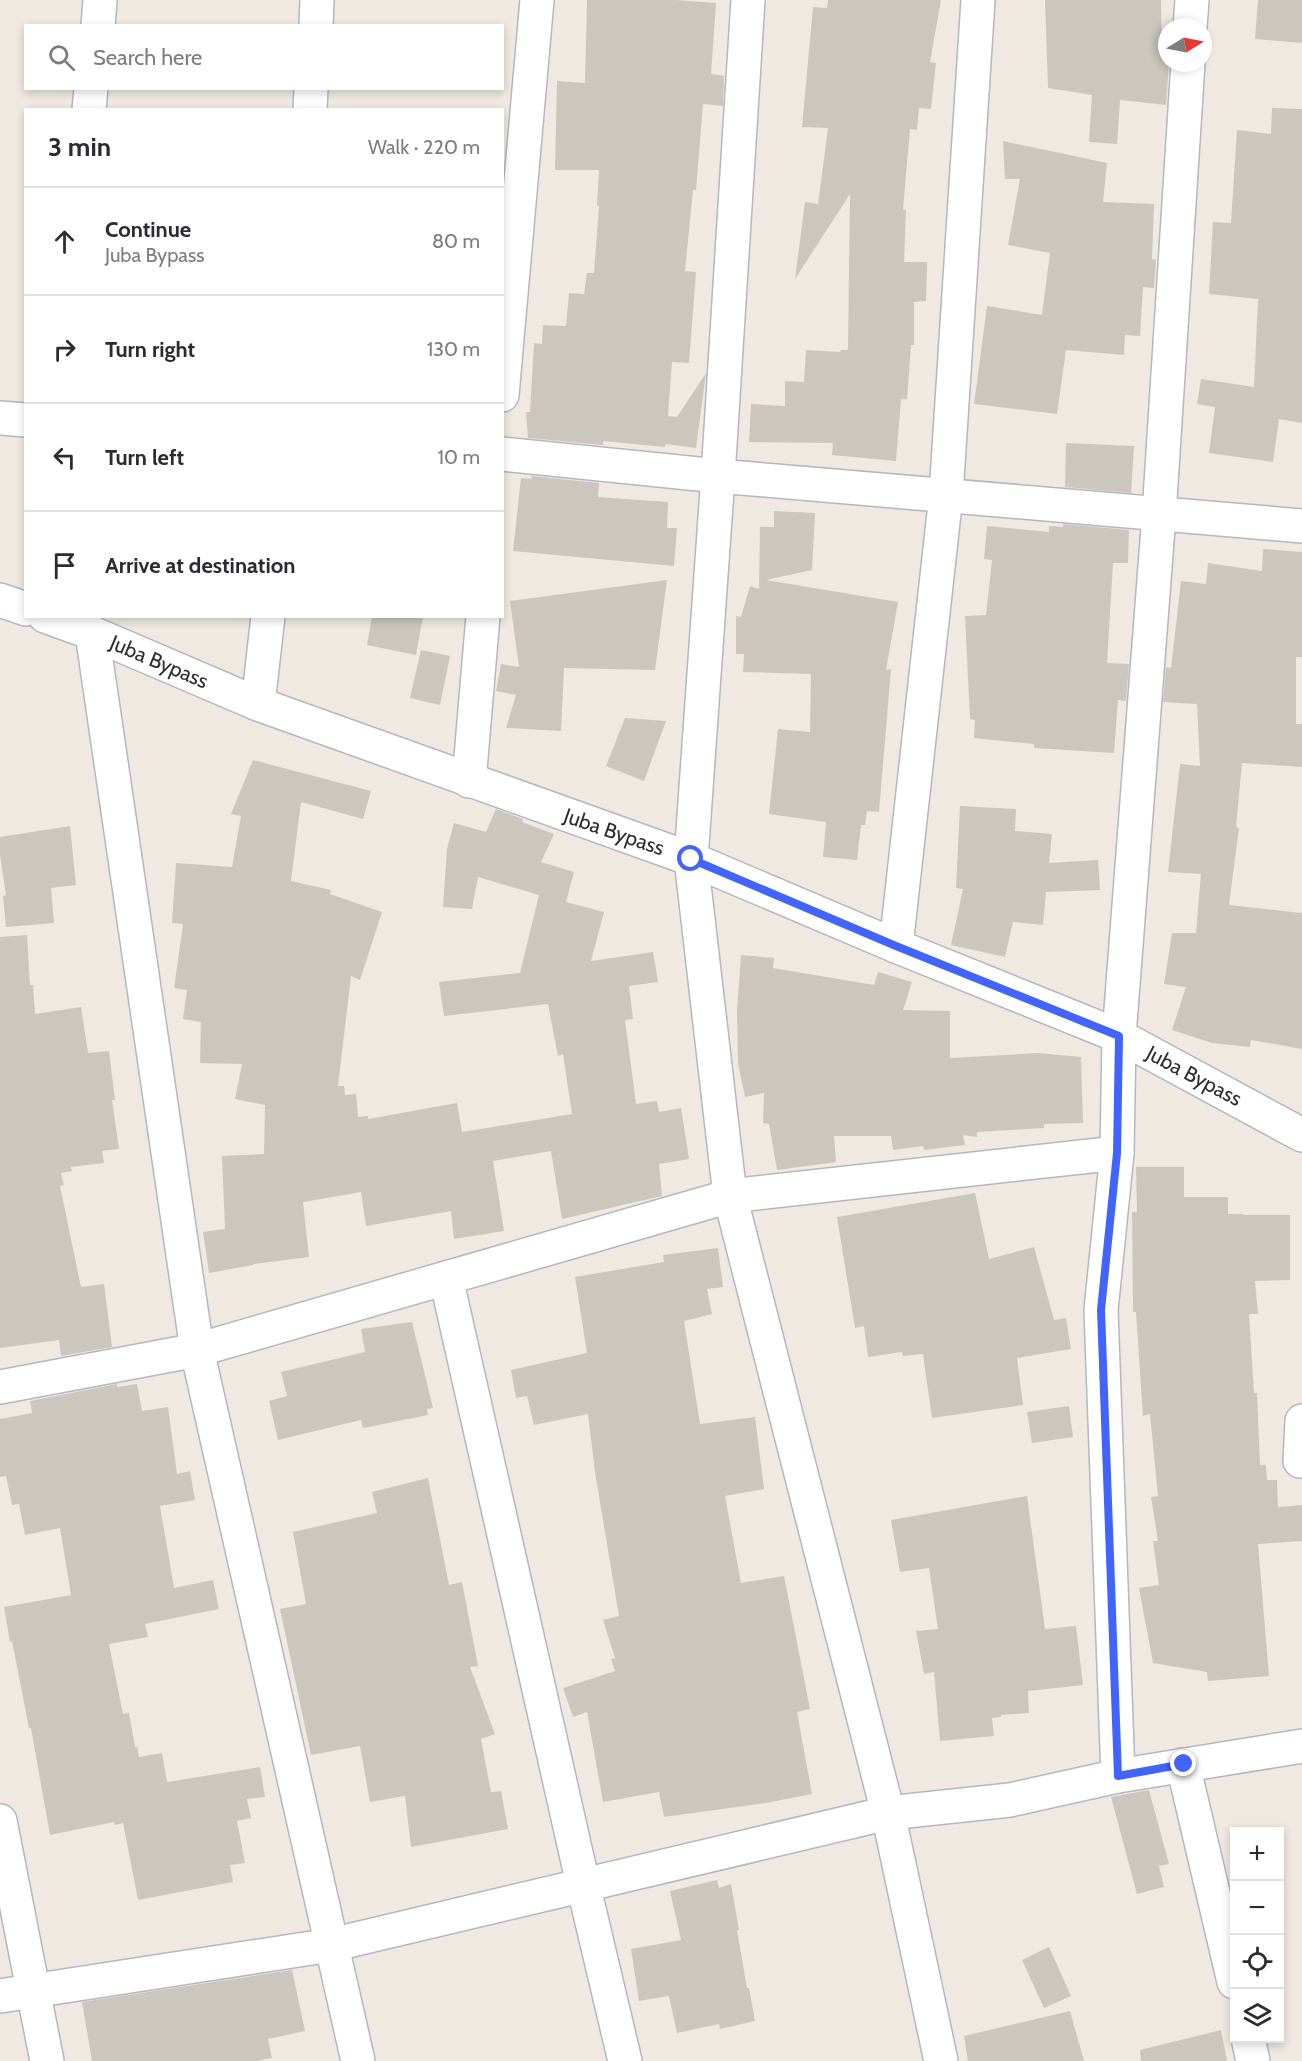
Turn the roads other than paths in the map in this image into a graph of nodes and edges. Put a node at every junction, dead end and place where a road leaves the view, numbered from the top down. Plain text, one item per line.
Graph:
1 (100, 0) edge
2 (317, 0) edge
3 (537, 0) edge
4 (748, 0) edge
5 (978, 0) edge
6 (1192, 0) edge
7 (1191, 18) edge
8 (98, 24) edge
9 (316, 24) edge
10 (1187, 72) edge
11 (91, 90) edge
12 (311, 90) edge
13 (89, 108) edge
14 (310, 108) edge
15 (504, 372) edge
16 (0, 418) edge
17 (24, 420) edge
18 (504, 454) edge
19 (718, 476) junction
20 (946, 495) junction
21 (1159, 514) junction
22 (1302, 526) edge
23 (0, 600) edge
24 (24, 608) edge
25 (51, 618) edge
26 (267, 618) edge
27 (483, 618) edge
28 (92, 633) junction
29 (258, 704) junction
30 (469, 781) junction
31 (691, 859) junction
32 (896, 946) junction
33 (1119, 1036) junction
34 (1302, 1135) edge
35 (1117, 1153) junction
36 (730, 1196) junction
37 (446, 1278) junction
38 (197, 1350) junction
39 (0, 1387) edge
40 (1302, 1421) edge
41 (1300, 1461) dead end
42 (1302, 1746) edge
43 (1184, 1764) junction
44 (1118, 1776) junction
45 (888, 1813) junction
46 (0, 1821) edge
47 (583, 1884) junction
48 (331, 1945) junction
49 (1230, 1965) edge
50 (34, 1990) junction
51 (0, 1996) edge
52 (1249, 2043) edge
53 (47, 2061) edge
54 (358, 2061) edge
55 (625, 2061) edge
56 (941, 2061) edge
57 (1253, 2061) edge

1 - 8 street
2 - 9 street
3 - 15 street
4 - 19 street
5 - 20 street
6 - 7 street
10 - 21 street
11 - 13 street
12 - 14 street
16 - 17 street
18 - 19 street
19 - 20 street
19 - 31 street
20 - 21 street
20 - 32 street
21 - 22 street
21 - 33 street
23 - 24 street
25 - 28 street, Juba Bypass
26 - 29 street
27 - 30 street
28 - 29 street, Juba Bypass
28 - 38 street
29 - 30 street, Juba Bypass
30 - 31 street, Juba Bypass
31 - 32 street, Juba Bypass
31 - 36 street
32 - 33 street, Juba Bypass
33 - 34 street, Juba Bypass
33 - 35 street
35 - 36 street
35 - 44 street
36 - 37 street
36 - 45 street
37 - 38 street
37 - 47 street
38 - 39 street
38 - 48 street
40 - 41 street
42 - 43 street
43 - 44 street
43 - 49 street
44 - 45 street
45 - 47 street
45 - 56 street
46 - 50 street
47 - 48 street
47 - 55 street
48 - 50 street
48 - 54 street
50 - 51 street
50 - 53 street
52 - 57 street

